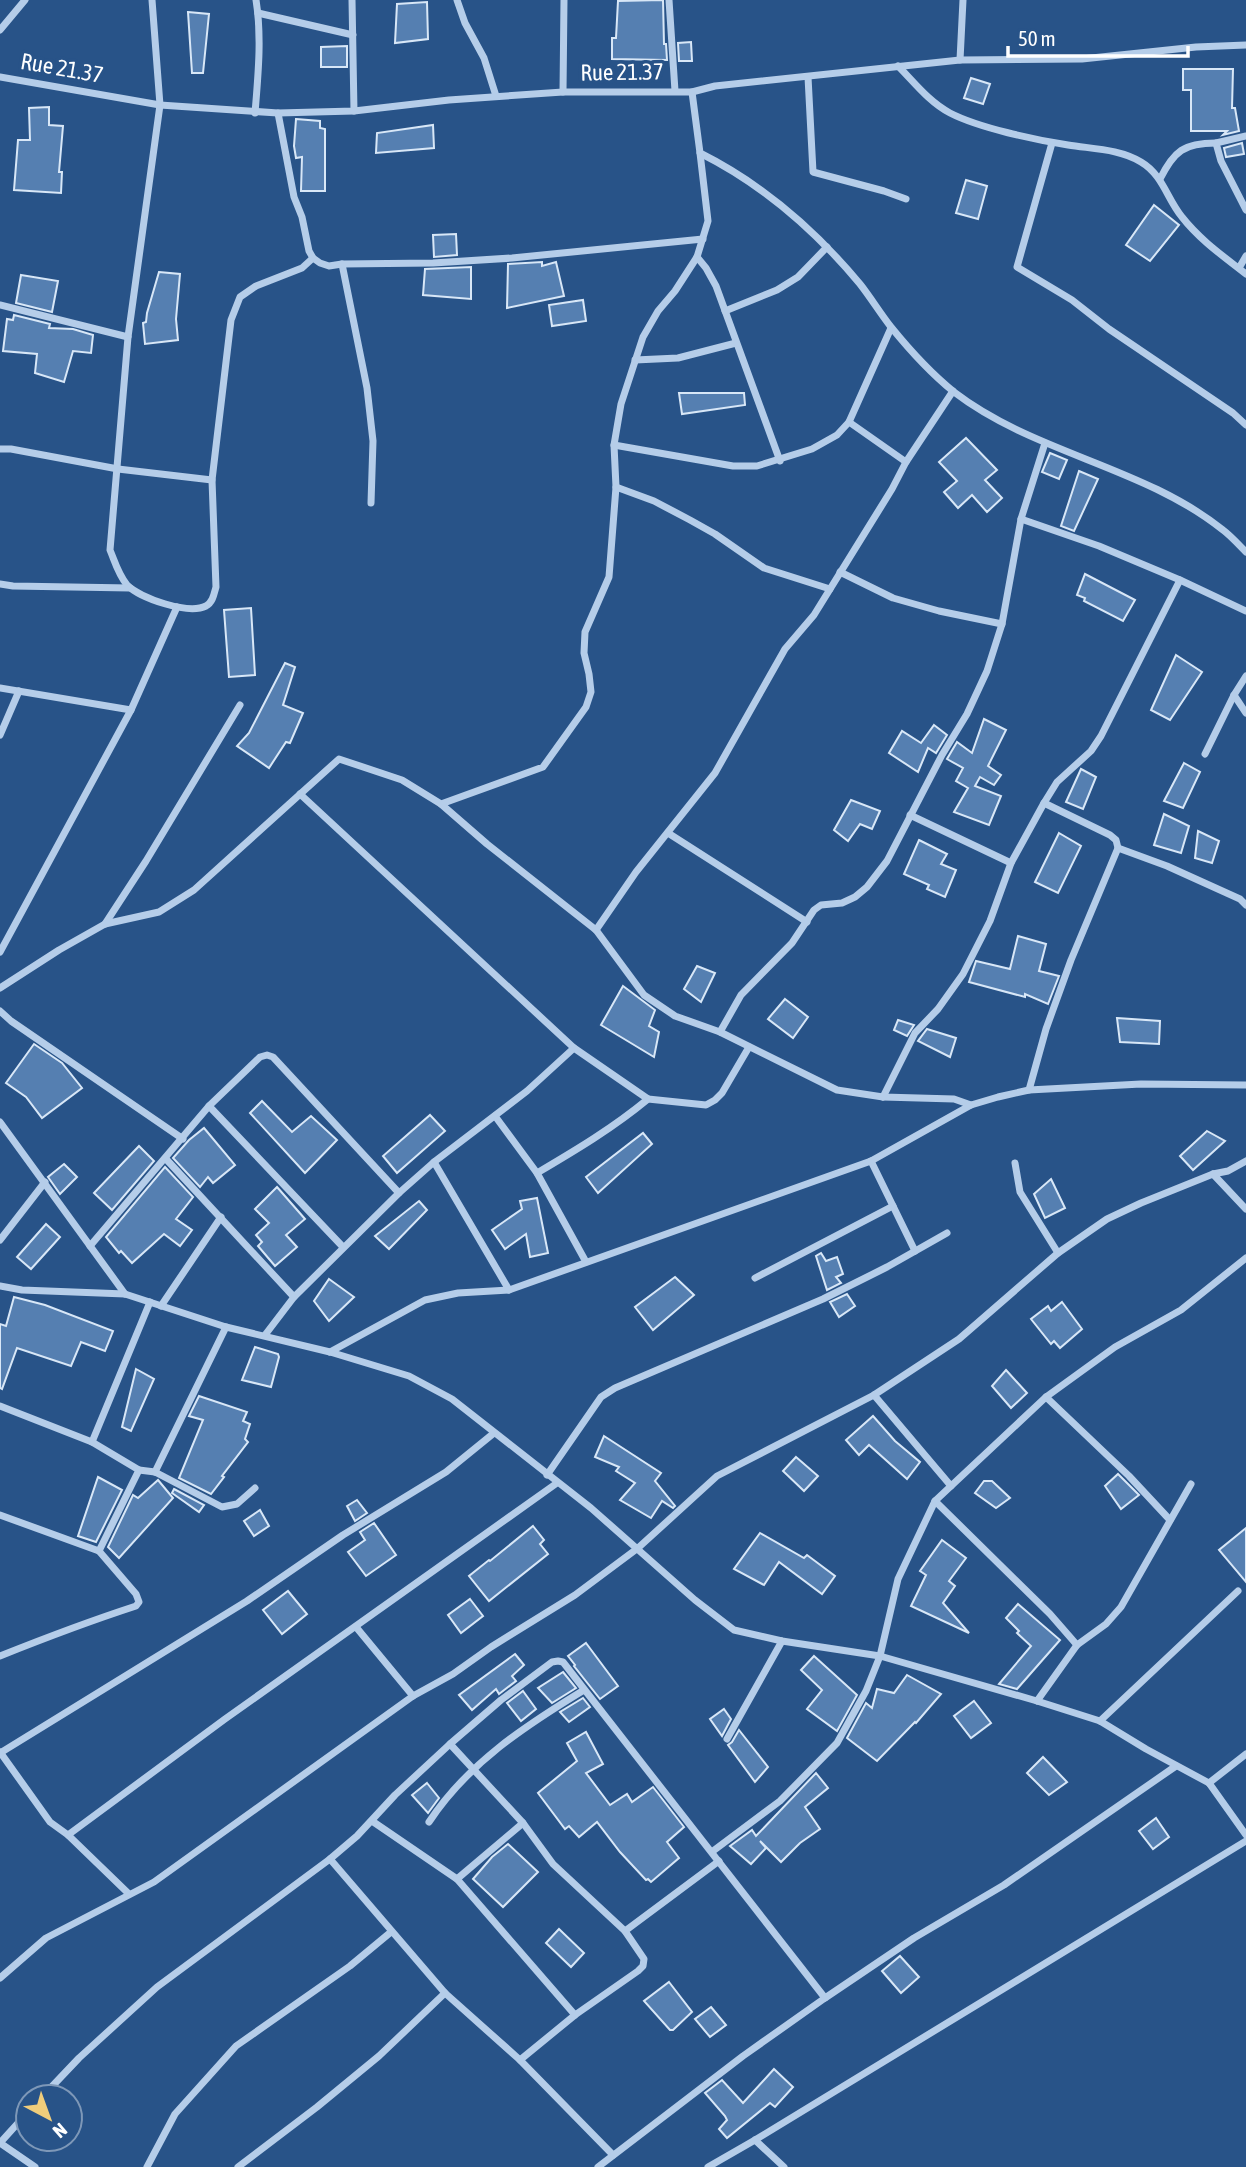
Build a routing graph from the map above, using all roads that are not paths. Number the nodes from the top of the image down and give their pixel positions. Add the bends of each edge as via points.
1 (25, 0) edge
2 (152, 0) edge
3 (256, 0) edge
4 (352, 0) edge
5 (457, 0) edge
6 (564, 0) edge
7 (669, 0) edge
8 (962, 0) edge
9 (258, 13) junction
10 (0, 30) edge
11 (353, 35) junction
12 (1246, 45) edge
13 (960, 60) junction
14 (898, 66) junction
15 (0, 77) edge
16 (808, 77) junction
17 (675, 91) junction
18 (563, 92) junction
19 (692, 92) junction
20 (496, 96) junction
21 (160, 105) junction
22 (354, 111) junction
23 (255, 113) junction
24 (278, 113) junction
25 (1246, 136) edge
26 (1216, 142) junction
27 (1052, 143) junction
28 (700, 153) junction
29 (1160, 179) junction
30 (906, 199) dead end
31 (1246, 210) edge
32 (703, 239) junction
33 (827, 247) junction
34 (1246, 256) edge
35 (697, 257) junction
36 (313, 258) junction
37 (342, 264) junction
38 (1239, 268) junction
39 (1246, 274) edge
40 (0, 304) edge
41 (725, 311) junction
42 (891, 328) junction
43 (128, 337) junction
44 (736, 343) junction
45 (635, 360) junction
46 (953, 391) junction
47 (849, 422) junction
48 (1246, 425) edge
49 (1045, 443) junction
50 (614, 445) junction
51 (0, 449) edge
52 (779, 461) junction
53 (905, 462) junction
54 (118, 469) junction
55 (212, 480) junction
56 (616, 487) junction
57 (371, 503) dead end
58 (1021, 519) junction
59 (1246, 552) edge
60 (840, 572) junction
61 (1180, 580) junction
62 (0, 584) edge
63 (130, 587) junction
64 (830, 589) junction
65 (177, 607) junction
66 (1246, 611) edge
67 (1002, 624) junction
68 (1246, 676) edge
69 (0, 688) edge
70 (19, 691) junction
71 (1234, 695) junction
72 (240, 705) dead end
73 (131, 710) junction
74 (1246, 713) edge
75 (0, 735) edge
76 (1205, 754) dead end
77 (300, 794) junction
78 (1044, 803) junction
79 (441, 804) junction
80 (910, 815) junction
81 (668, 833) junction
82 (1118, 848) junction
83 (1011, 863) junction
84 (1246, 905) edge
85 (807, 922) junction
86 (106, 924) junction
87 (596, 930) junction
88 (0, 952) edge
89 (0, 988) edge
90 (0, 1011) edge
91 (720, 1032) junction
92 (749, 1047) junction
93 (574, 1048) junction
94 (1246, 1085) edge
95 (1029, 1090) junction
96 (883, 1097) junction
97 (648, 1099) junction
98 (971, 1105) junction
99 (209, 1107) junction
100 (495, 1116) junction
101 (0, 1122) edge
102 (183, 1139) junction
103 (166, 1160) junction
104 (870, 1161) junction
105 (1246, 1161) edge
106 (434, 1162) junction
107 (1015, 1163) dead end
108 (537, 1173) junction
109 (1213, 1174) junction
110 (45, 1182) junction
111 (399, 1193) junction
112 (893, 1206) junction
113 (1246, 1209) edge
114 (220, 1217) junction
115 (947, 1233) dead end
116 (0, 1240) edge
117 (90, 1246) junction
118 (343, 1247) junction
119 (915, 1251) junction
120 (1058, 1253) junction
121 (1246, 1258) edge
122 (586, 1262) junction
123 (755, 1278) dead end
124 (0, 1286) edge
125 (509, 1290) junction
126 (125, 1294) junction
127 (294, 1297) junction
128 (150, 1302) junction
129 (161, 1306) junction
130 (226, 1326) junction
131 (265, 1335) junction
132 (330, 1352) junction
133 (874, 1395) junction
134 (1046, 1397) junction
135 (0, 1406) edge
136 (494, 1433) junction
137 (92, 1442) junction
138 (139, 1470) junction
139 (155, 1472) junction
140 (547, 1475) junction
141 (557, 1483) junction
142 (1191, 1484) dead end
143 (951, 1486) junction
144 (256, 1488) dead end
145 (935, 1501) junction
146 (0, 1516) edge
147 (1170, 1520) junction
148 (638, 1548) junction
149 (99, 1551) junction
150 (1238, 1591) dead end
151 (356, 1627) junction
152 (782, 1641) junction
153 (1077, 1645) junction
154 (0, 1656) edge
155 (880, 1656) junction
156 (584, 1690) junction
157 (413, 1696) junction
158 (1037, 1700) junction
159 (1100, 1721) junction
160 (727, 1739) dead end
161 (450, 1744) junction
162 (0, 1753) edge
163 (1246, 1754) edge
164 (1175, 1766) junction
165 (474, 1768) junction
166 (1209, 1783) junction
167 (372, 1821) junction
168 (429, 1822) dead end
169 (523, 1823) junction
170 (68, 1835) junction
171 (1246, 1835) edge
172 (1246, 1842) edge
173 (713, 1852) junction
174 (330, 1859) junction
175 (719, 1861) junction
176 (457, 1879) junction
177 (129, 1895) junction
178 (625, 1931) junction
179 (391, 1932) junction
180 (0, 1978) edge
181 (445, 1993) junction
182 (825, 1998) junction
183 (575, 2015) junction
184 (520, 2060) junction
185 (55, 2083) edge
186 (14, 2128) edge
187 (755, 2140) junction
188 (0, 2143) edge
189 (613, 2155) junction
190 (35, 2167) edge
191 (147, 2167) edge
192 (238, 2167) edge
193 (598, 2167) edge
194 (708, 2167) edge
195 (784, 2167) edge

1 - 10 street
2 - 21 street
3 - 9 street
4 - 11 street
5 - 20 street
6 - 18 street
7 - 17 street
8 - 13 street
9 - 11 street
9 - 23 street
11 - 22 street
12 - 13 street, Rue 21.37 via 1082,59
13 - 14 street, Rue 21.37
14 - 16 street, Rue 21.37
14 - 27 street via 948,112
15 - 21 street, Rue 21.37
16 - 19 street, Rue 21.37
16 - 30 street via 813,172
17 - 18 street, Rue 21.37
17 - 19 street, Rue 21.37
18 - 20 street, Rue 21.37
19 - 28 street
20 - 22 street, Rue 21.37
21 - 23 street, Rue 21.37
21 - 43 street
22 - 24 street, Rue 21.37
23 - 24 street, Rue 21.37
24 - 36 street via 294,197
25 - 26 street
26 - 29 street via 1184,148 1170,159
26 - 31 street
27 - 29 street via 1121,152
27 - 48 street via 1017,267 1072,300
28 - 32 street via 708,222
28 - 33 street via 740,175
29 - 38 street via 1180,215 1202,240
32 - 35 street
32 - 37 street via 512,258
33 - 41 street via 777,290
33 - 42 street
34 - 38 street
35 - 41 street via 716,286
35 - 45 street via 658,311
36 - 37 street via 329,266
36 - 55 street via 302,268 240,297 231,320
37 - 57 street via 367,388 373,441
38 - 39 street
40 - 43 street
41 - 44 street
42 - 46 street
42 - 47 street
43 - 54 street
44 - 45 street via 678,358
44 - 52 street
45 - 50 street
46 - 49 street via 990,416
46 - 53 street
47 - 52 street via 813,449
47 - 53 street
49 - 58 street
49 - 59 street via 1159,490 1224,530
50 - 52 street via 733,466
50 - 56 street
51 - 54 street
53 - 60 street
54 - 55 street
54 - 63 street via 110,550 119,575
55 - 65 street via 213,598 199,608
56 - 64 street via 691,520 764,568
56 - 79 street via 609,577 585,632 591,692 586,707 542,767
58 - 61 street
58 - 67 street
60 - 64 street
60 - 67 street via 909,603
61 - 66 street
61 - 78 street via 1096,743 1057,782
62 - 63 street
63 - 65 street
64 - 81 street via 785,649 715,774
65 - 73 street
67 - 80 street via 967,714
68 - 71 street
69 - 70 street
70 - 73 street
70 - 75 street
71 - 74 street
71 - 76 street
72 - 86 street
73 - 88 street
77 - 79 street via 339,758 402,780
77 - 86 street via 194,890 159,912
77 - 93 street
78 - 82 street via 1110,835
78 - 83 street
79 - 87 street
80 - 83 street
80 - 85 street via 887,861 867,887 842,903 821,905
81 - 85 street
81 - 87 street
82 - 84 street
82 - 95 street via 1071,960
83 - 96 street via 990,921 963,974 915,1033
85 - 91 street via 741,995
86 - 89 street
87 - 91 street via 644,995 675,1016
90 - 102 street
91 - 92 street
92 - 96 street via 837,1090
92 - 97 street via 722,1093 706,1105
93 - 97 street
93 - 100 street
94 - 95 street
95 - 98 street
96 - 98 street via 954,1099
97 - 108 street via 589,1143
98 - 104 street
99 - 102 street
99 - 111 street via 260,1057 274,1057
99 - 118 street
100 - 106 street
100 - 108 street
101 - 110 street
102 - 103 street
103 - 114 street
103 - 117 street
104 - 112 street
104 - 122 street
105 - 109 street
106 - 111 street
106 - 125 street
107 - 120 street via 1020,1192
108 - 122 street
109 - 113 street
109 - 120 street via 1107,1219
110 - 116 street
110 - 117 street
111 - 118 street
112 - 119 street
112 - 123 street
114 - 127 street
114 - 129 street
115 - 119 street
117 - 126 street
118 - 127 street
119 - 140 street via 823,1299 615,1388 601,1397
120 - 133 street via 959,1339
121 - 134 street via 1181,1310 1115,1347
122 - 125 street
124 - 126 street
125 - 132 street via 425,1300
126 - 128 street
127 - 131 street
128 - 129 street
128 - 137 street
129 - 130 street
130 - 131 street
130 - 139 street
131 - 132 street
132 - 136 street via 409,1376 452,1399
133 - 143 street
133 - 148 street via 717,1476
134 - 143 street
134 - 147 street
135 - 137 street
136 - 140 street
136 - 162 street via 446,1472 342,1535 247,1601
137 - 138 street
138 - 139 street
138 - 149 street
139 - 144 street via 222,1507 237,1504
140 - 141 street
141 - 148 street
141 - 151 street
142 - 147 street
143 - 145 street
145 - 153 street
145 - 155 street via 898,1579
146 - 149 street
147 - 153 street via 1121,1607
148 - 152 street via 734,1630
148 - 157 street via 575,1595
149 - 154 street via 136,1594 138,1604
150 - 159 street
151 - 157 street
151 - 170 street
152 - 155 street
152 - 160 street
153 - 158 street
155 - 158 street
155 - 173 street via 866,1691 827,1755 780,1801
156 - 161 street via 563,1662 552,1662
156 - 165 street via 534,1720
156 - 173 street
157 - 177 street via 154,1882
158 - 159 street
159 - 164 street
161 - 165 street
161 - 167 street
162 - 170 street via 50,1822
163 - 166 street
164 - 166 street
164 - 182 street via 982,1900 914,1938
165 - 168 street via 446,1796
165 - 169 street
166 - 171 street
167 - 174 street
167 - 176 street
169 - 176 street
169 - 178 street via 553,1864
170 - 177 street
172 - 187 street
173 - 175 street
174 - 179 street
174 - 185 street via 158,1987
175 - 178 street
175 - 182 street
176 - 183 street
177 - 180 street via 46,1938
178 - 183 street via 644,1959 643,1966
179 - 181 street
179 - 191 street via 236,2046 174,2114
181 - 184 street
181 - 192 street via 379,2056
182 - 189 street
183 - 184 street
184 - 189 street
186 - 188 street
187 - 194 street
187 - 195 street
188 - 190 street
189 - 193 street

